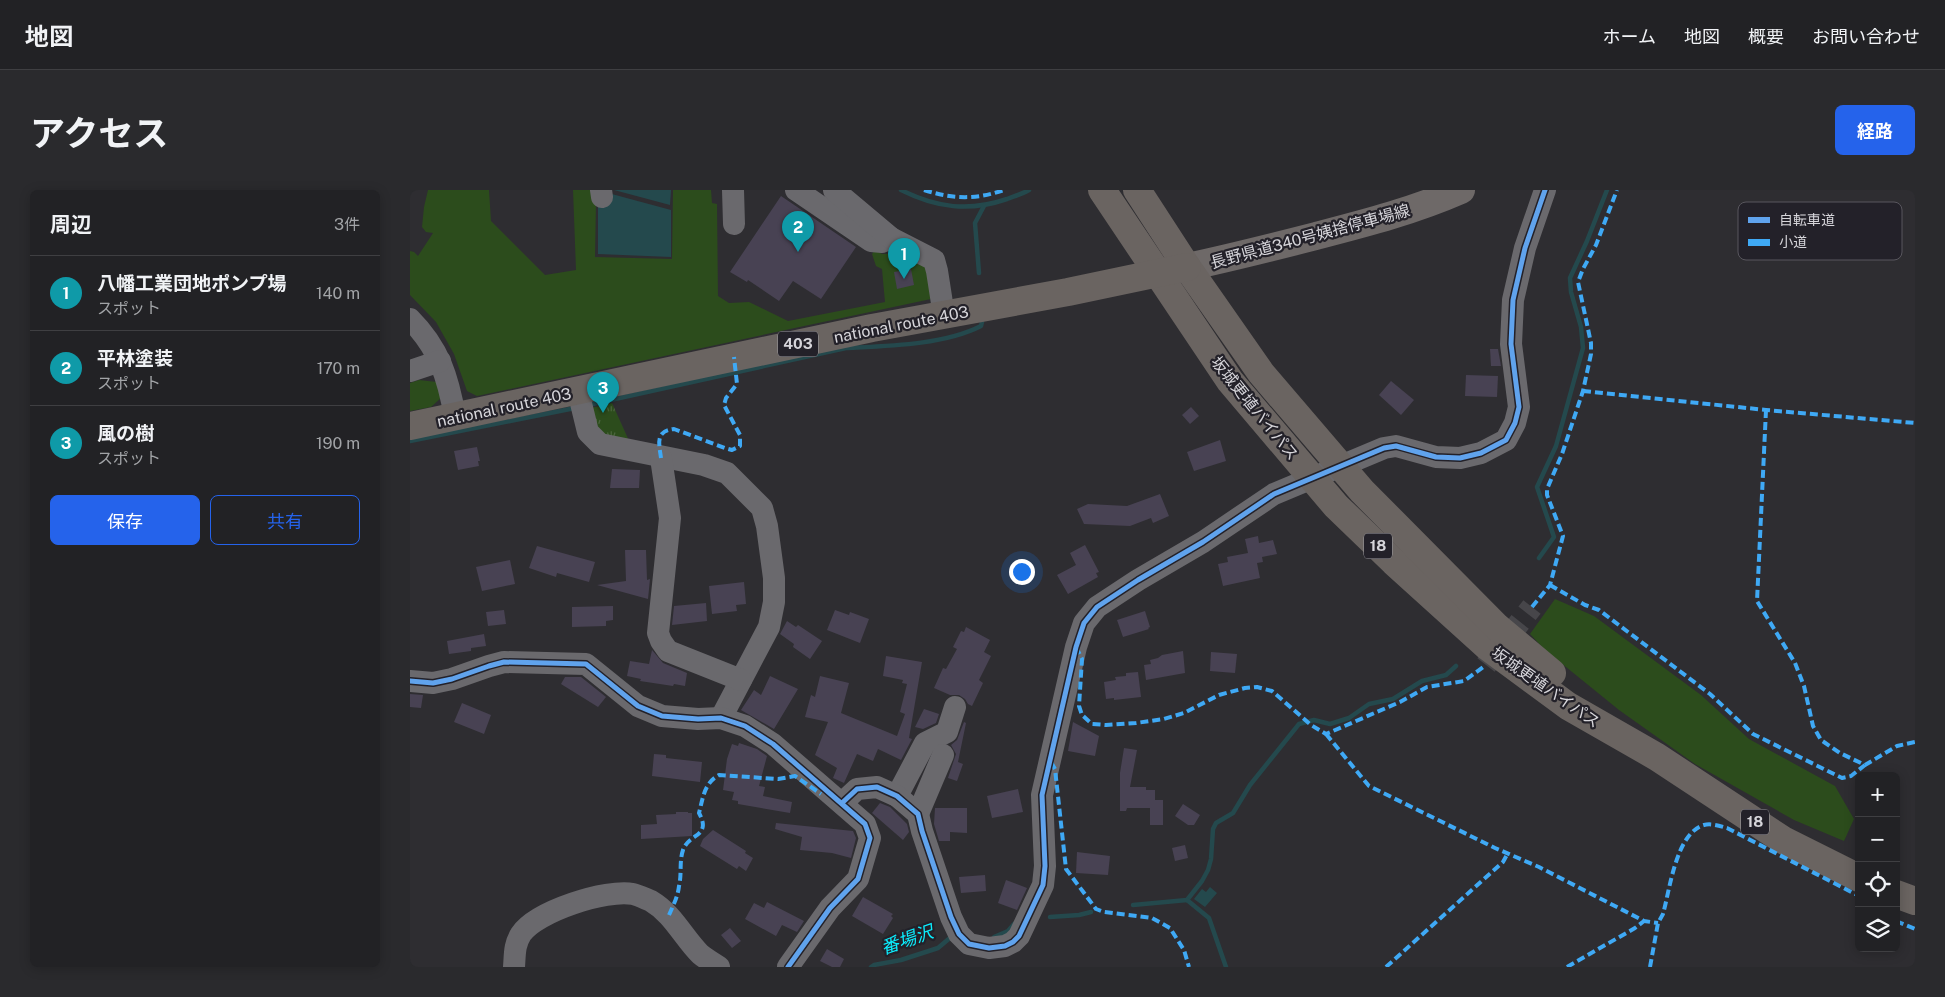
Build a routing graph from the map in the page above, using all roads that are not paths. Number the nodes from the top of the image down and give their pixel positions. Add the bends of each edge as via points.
1 (733, 190) edge
2 (796, 190) edge
3 (834, 190) edge
4 (1137, 190) edge
5 (1460, 190) edge
6 (1545, 190) edge
7 (1104, 194) edge
8 (734, 224) dead end
9 (891, 238) junction
10 (1186, 267) junction
11 (1156, 274) junction
12 (944, 316) junction
13 (410, 319) edge
14 (440, 361) junction
15 (410, 372) edge
16 (581, 401) junction
17 (455, 417) junction
18 (410, 426) edge
19 (661, 458) junction
20 (741, 680) junction
21 (410, 681) edge
22 (955, 707) dead end
23 (721, 718) junction
24 (943, 755) dead end
25 (1656, 758) junction
26 (896, 796) junction
27 (842, 803) junction
28 (918, 814) junction
29 (1855, 876) edge
30 (1900, 896) edge
31 (1915, 902) edge
32 (514, 967) edge
33 (719, 967) edge
34 (788, 967) edge

1 - 8 street
2 - 9 street via 871,240 882,242
3 - 9 street
4 - 10 highway, 坂城更埴バイパス / 18
5 - 10 main road, 長野県道340号姨捨停車場線 via 1425,206 1381,220
6 - 28 street via 1525,248 1513,300 1511,344 1518,407 1515,424 1506,440 1481,453 1460,458 1436,457 1396,446 1384,448 1274,494 1096,607 1084,623 1042,795 1043,885 1019,936 1013,942 989,948 969,944 959,934
7 - 11 highway, 坂城更埴バイパス / 18
9 - 12 street via 934,260
10 - 11 highway, national route 403 / 403
10 - 25 highway, 坂城更埴バイパス / 18 via 1261,373 1362,491 1497,628
11 - 12 highway, national route 403 / 403
11 - 25 highway, 坂城更埴バイパス / 18 via 1230,381 1343,512 1488,647 1568,706
12 - 16 highway, national route 403 / 403 via 872,328
13 - 14 street via 425,333
14 - 15 street
14 - 17 street
16 - 17 highway, national route 403 / 403
16 - 19 street via 588,432 600,444
17 - 18 highway, national route 403 / 403
19 - 20 street via 670,518 658,633 661,642 668,651
19 - 20 street via 704,465 727,473 762,508 774,578 774,602 768,627
20 - 23 street
21 - 23 street via 433,683 504,662 586,664 638,706 662,716
22 - 26 street via 947,732 925,743
23 - 27 street via 745,726 773,744
24 - 28 street
25 - 29 highway, 坂城更埴バイパス / 18 via 1783,840
26 - 27 street via 877,787 857,789
26 - 28 street
27 - 34 street via 865,824 870,838 858,879 830,908
30 - 31 highway
32 - 33 street via 515,945 530,926 547,915 612,894 634,894 651,902 670,916 700,954

